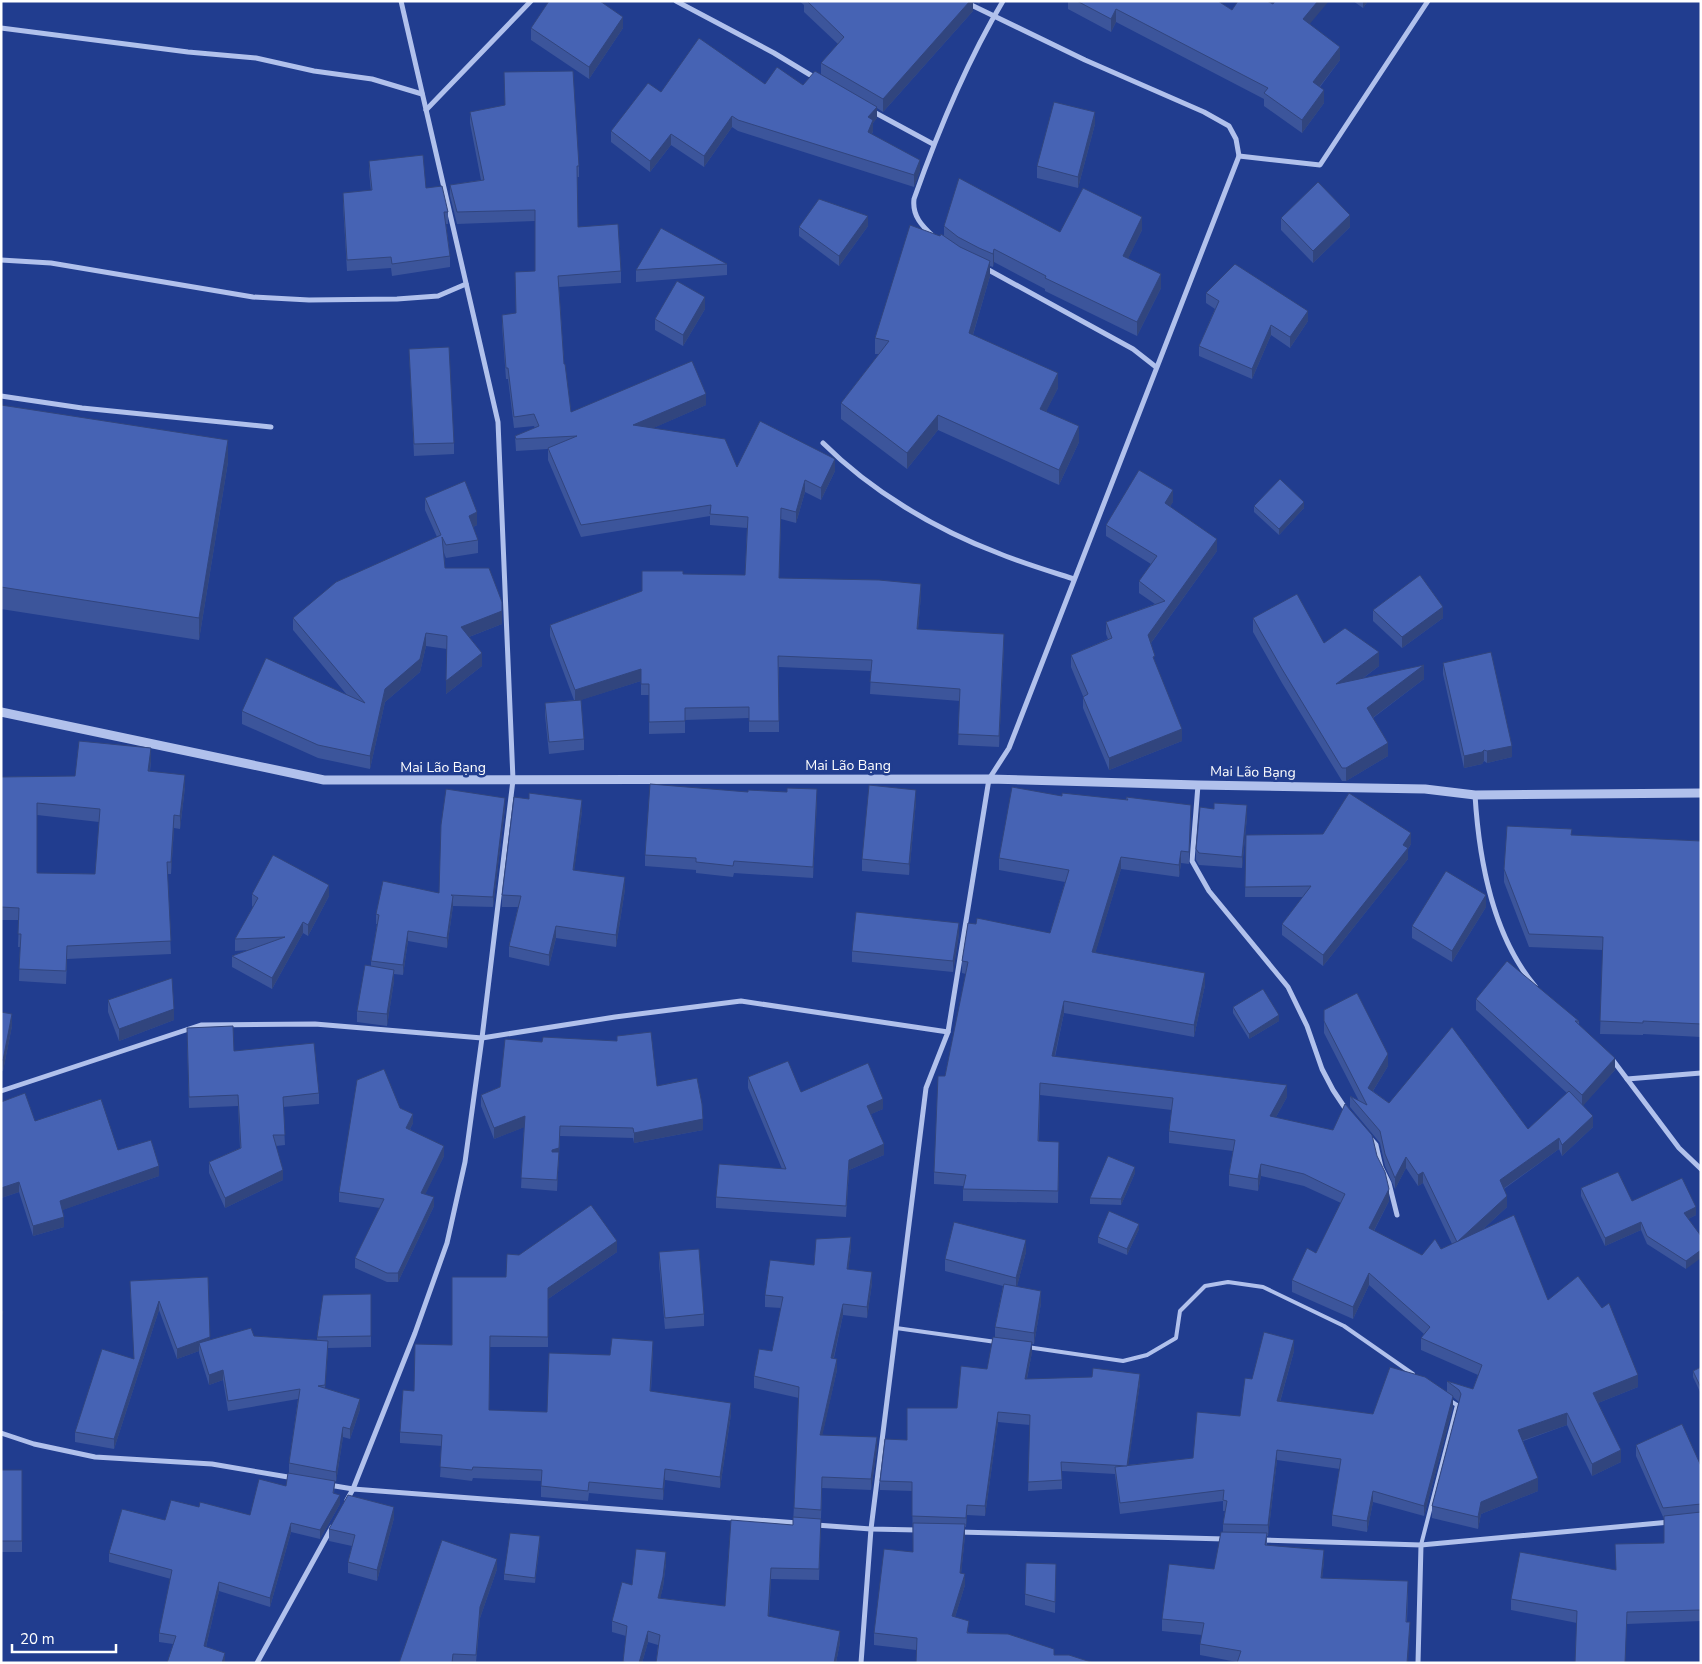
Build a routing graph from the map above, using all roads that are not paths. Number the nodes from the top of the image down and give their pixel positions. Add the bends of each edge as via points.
1 (401, 1) edge
2 (531, 1) edge
3 (676, 1) edge
4 (963, 1) edge
5 (1003, 1) edge
6 (1428, 1) edge
7 (994, 17) junction
8 (1, 28) edge
9 (824, 82) edge
10 (422, 94) junction
11 (865, 107) edge
12 (426, 110) junction
13 (933, 144) junction
14 (1239, 156) junction
15 (938, 240) edge
16 (1, 260) edge
17 (983, 267) edge
18 (466, 284) junction
19 (1156, 367) junction
20 (1, 396) edge
21 (271, 427) dead end
22 (823, 443) dead end
23 (1074, 579) junction
24 (1, 712) edge
25 (989, 778) junction
26 (513, 780) junction
27 (1198, 785) junction
28 (1701, 793) edge
29 (1475, 795) junction
30 (1538, 990) edge
31 (948, 1032) junction
32 (482, 1038) junction
33 (1609, 1055) edge
34 (1701, 1072) edge
35 (1627, 1079) junction
36 (1, 1091) edge
37 (1353, 1118) edge
38 (1364, 1132) edge
39 (1701, 1169) edge
40 (1397, 1214) dead end
41 (896, 1328) junction
42 (1005, 1344) edge
43 (1024, 1347) edge
44 (1417, 1377) edge
45 (1441, 1394) edge
46 (1, 1433) edge
47 (299, 1479) edge
48 (326, 1484) edge
49 (353, 1489) junction
50 (343, 1506) edge
51 (1672, 1522) edge
52 (334, 1524) edge
53 (801, 1524) edge
54 (811, 1524) edge
55 (870, 1529) junction
56 (920, 1530) edge
57 (949, 1531) edge
58 (1234, 1539) edge
59 (1254, 1540) edge
60 (1421, 1545) junction
61 (257, 1663) edge
62 (861, 1663) edge
63 (1418, 1663) edge

1 - 10 street
2 - 12 street
3 - 9 street
4 - 7 street
5 - 7 street
6 - 14 street via 1320,165
7 - 13 street
7 - 14 street via 1229,126 1236,139
8 - 10 street via 256,58 372,79
10 - 12 street
11 - 13 street
12 - 18 street
13 - 15 street via 913,208 918,219
14 - 19 street
16 - 18 street via 52,263 252,297 397,299 438,296
17 - 19 street via 1133,349
18 - 26 street via 498,422
19 - 23 street
20 - 21 street via 82,408
22 - 23 street via 855,472 935,525 998,554
23 - 25 street via 1009,748
24 - 26 street, Mai Lão Bạng via 324,780
25 - 26 street, Mai Lão Bạng
25 - 27 street, Mai Lão Bạng
25 - 31 street
26 - 32 street
27 - 29 street, Mai Lão Bạng via 1425,789
27 - 37 street via 1192,861 1209,891 1288,987 1307,1026 1322,1069
28 - 29 street, Mai Lão Bạng
29 - 30 street via 1480,852 1496,913 1504,936
31 - 32 street via 741,1001
31 - 41 street via 926,1088
32 - 36 street via 315,1024 201,1025
32 - 49 street via 465,1162 448,1243
33 - 35 street
34 - 35 street
35 - 39 street via 1679,1148
38 - 40 street via 1376,1145
41 - 42 lane
41 - 55 street
43 - 44 lane via 1123,1360 1147,1355 1176,1338 1180,1311 1205,1286 1228,1282 1263,1287 1344,1326
45 - 60 lane via 1458,1405
46 - 47 street via 95,1457 212,1464
48 - 49 street
49 - 50 street
49 - 53 street
51 - 60 street
52 - 61 street
54 - 55 street
55 - 56 street
55 - 62 street
57 - 58 street
59 - 60 street
60 - 63 street

